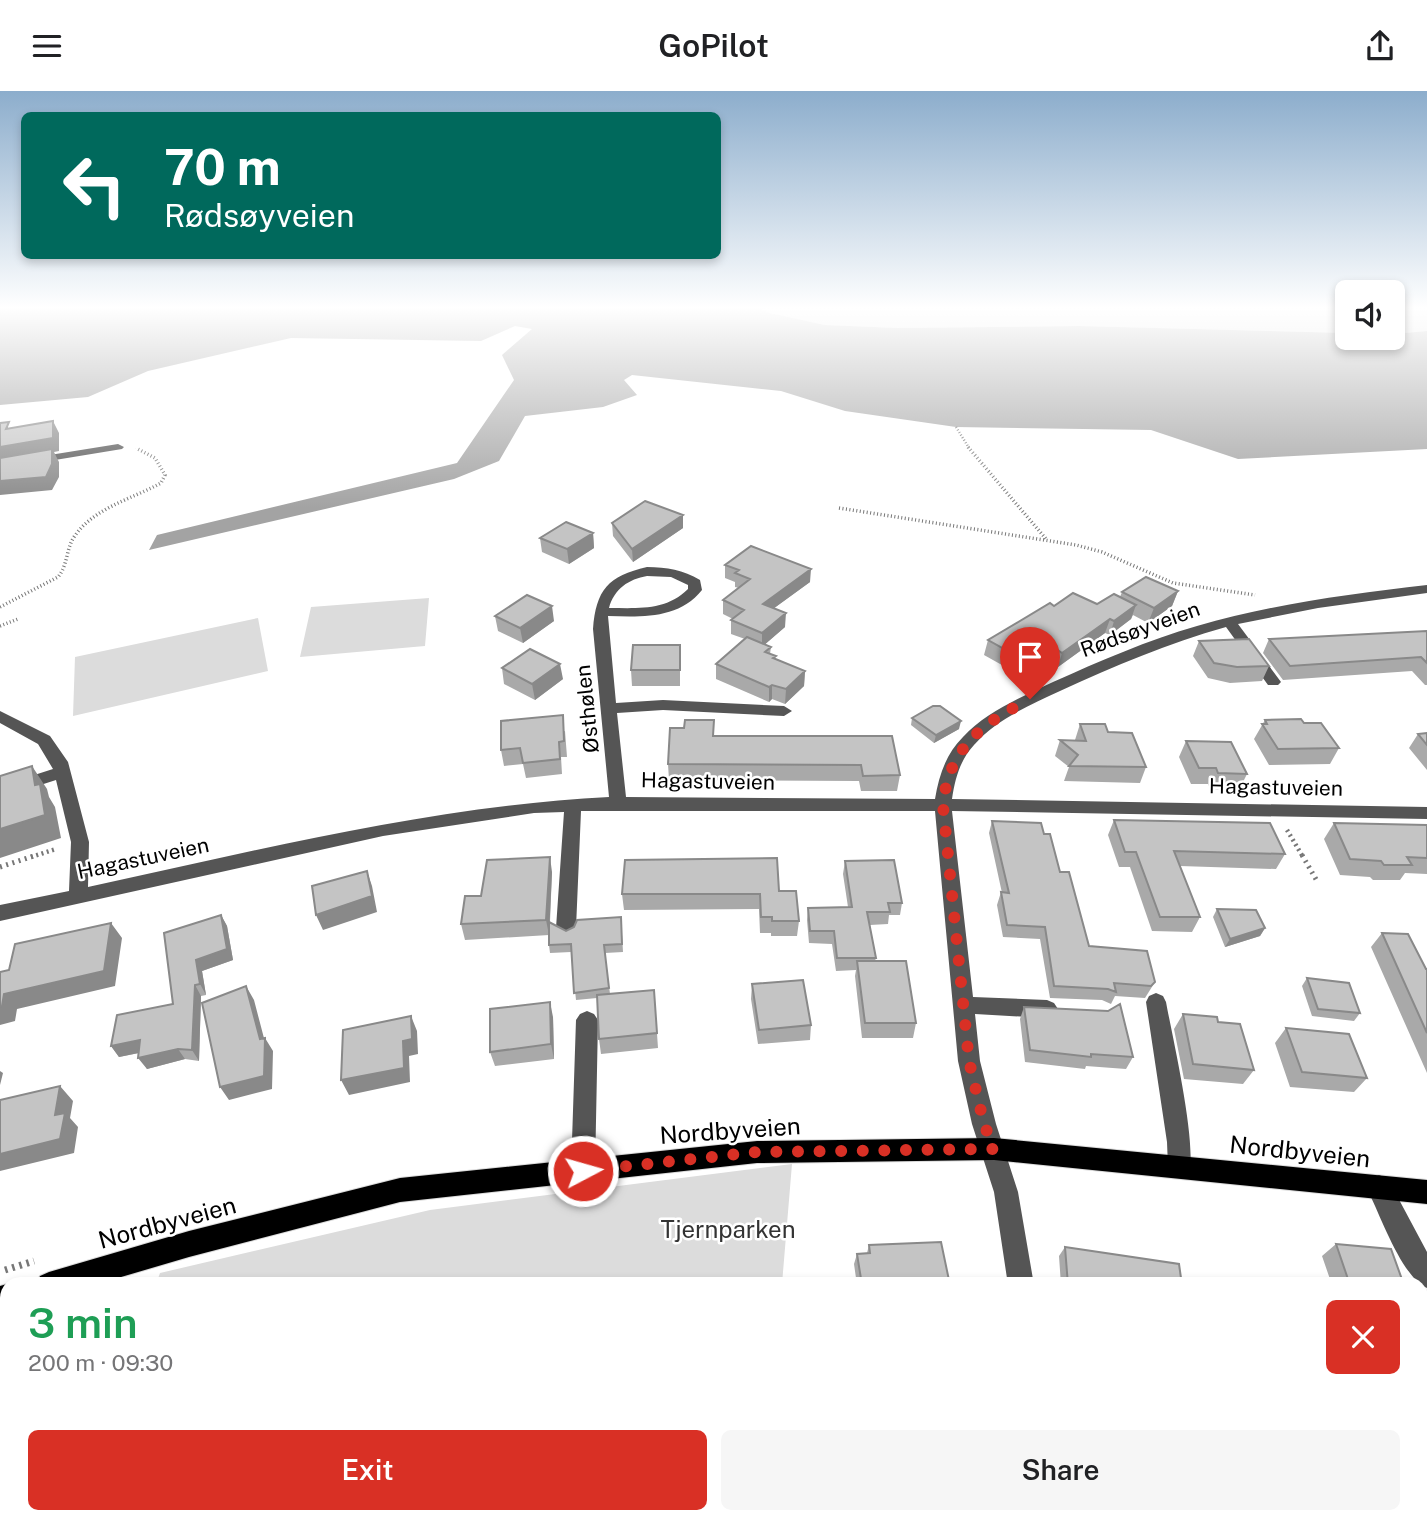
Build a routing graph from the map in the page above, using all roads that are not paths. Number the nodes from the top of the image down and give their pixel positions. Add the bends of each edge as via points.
1 (118, 447) road end
2 (0, 466) edge
3 (1423, 593) edge
4 (602, 612) junction
5 (1230, 622) junction
6 (1273, 681) dead end
7 (609, 709) junction
8 (784, 711) dead end
9 (0, 716) edge
10 (64, 772) junction
11 (0, 792) edge
12 (618, 803) junction
13 (573, 805) junction
14 (943, 806) junction
15 (1427, 813) edge
16 (78, 895) junction
17 (0, 913) edge
18 (566, 928) edge
19 (1156, 1002) dead end
20 (963, 1005) junction
21 (1074, 1011) edge
22 (587, 1020) dead end
23 (994, 1149) junction
24 (1180, 1167) junction
25 (583, 1171) junction
26 (1379, 1187) junction
27 (1427, 1192) edge
28 (1427, 1275) edge
29 (76, 1277) edge
30 (1020, 1277) edge

1 - 2 street
3 - 5 street, Rødsøyveien
4 - 4 street via 613,588 650,571 675,572 695,583 695,590 677,607
4 - 7 street, Østhølen
5 - 6 street
5 - 14 street, Rødsøyveien via 1098,668 1009,711 960,751 945,781
7 - 8 street via 663,705
7 - 12 street, Østhølen
9 - 10 street via 44,740
10 - 11 street
10 - 16 street via 80,842
12 - 13 street, Hagastuveien
12 - 14 street, Hagastuveien
13 - 16 street, Hagastuveien via 508,810 383,830
13 - 18 street
14 - 15 street, Hagastuveien
14 - 20 street, Rødsøyveien
16 - 17 street, Hagastuveien
19 - 24 street
20 - 21 street
20 - 23 street, Rødsøyveien via 969,1061
22 - 25 street
23 - 24 main road, Nordbyveien
23 - 25 main road, Nordbyveien via 757,1152
23 - 30 street, Rødsøyveien
24 - 26 main road, Nordbyveien
25 - 29 main road, Nordbyveien via 400,1190
26 - 27 main road, Nordbyveien
26 - 28 street

